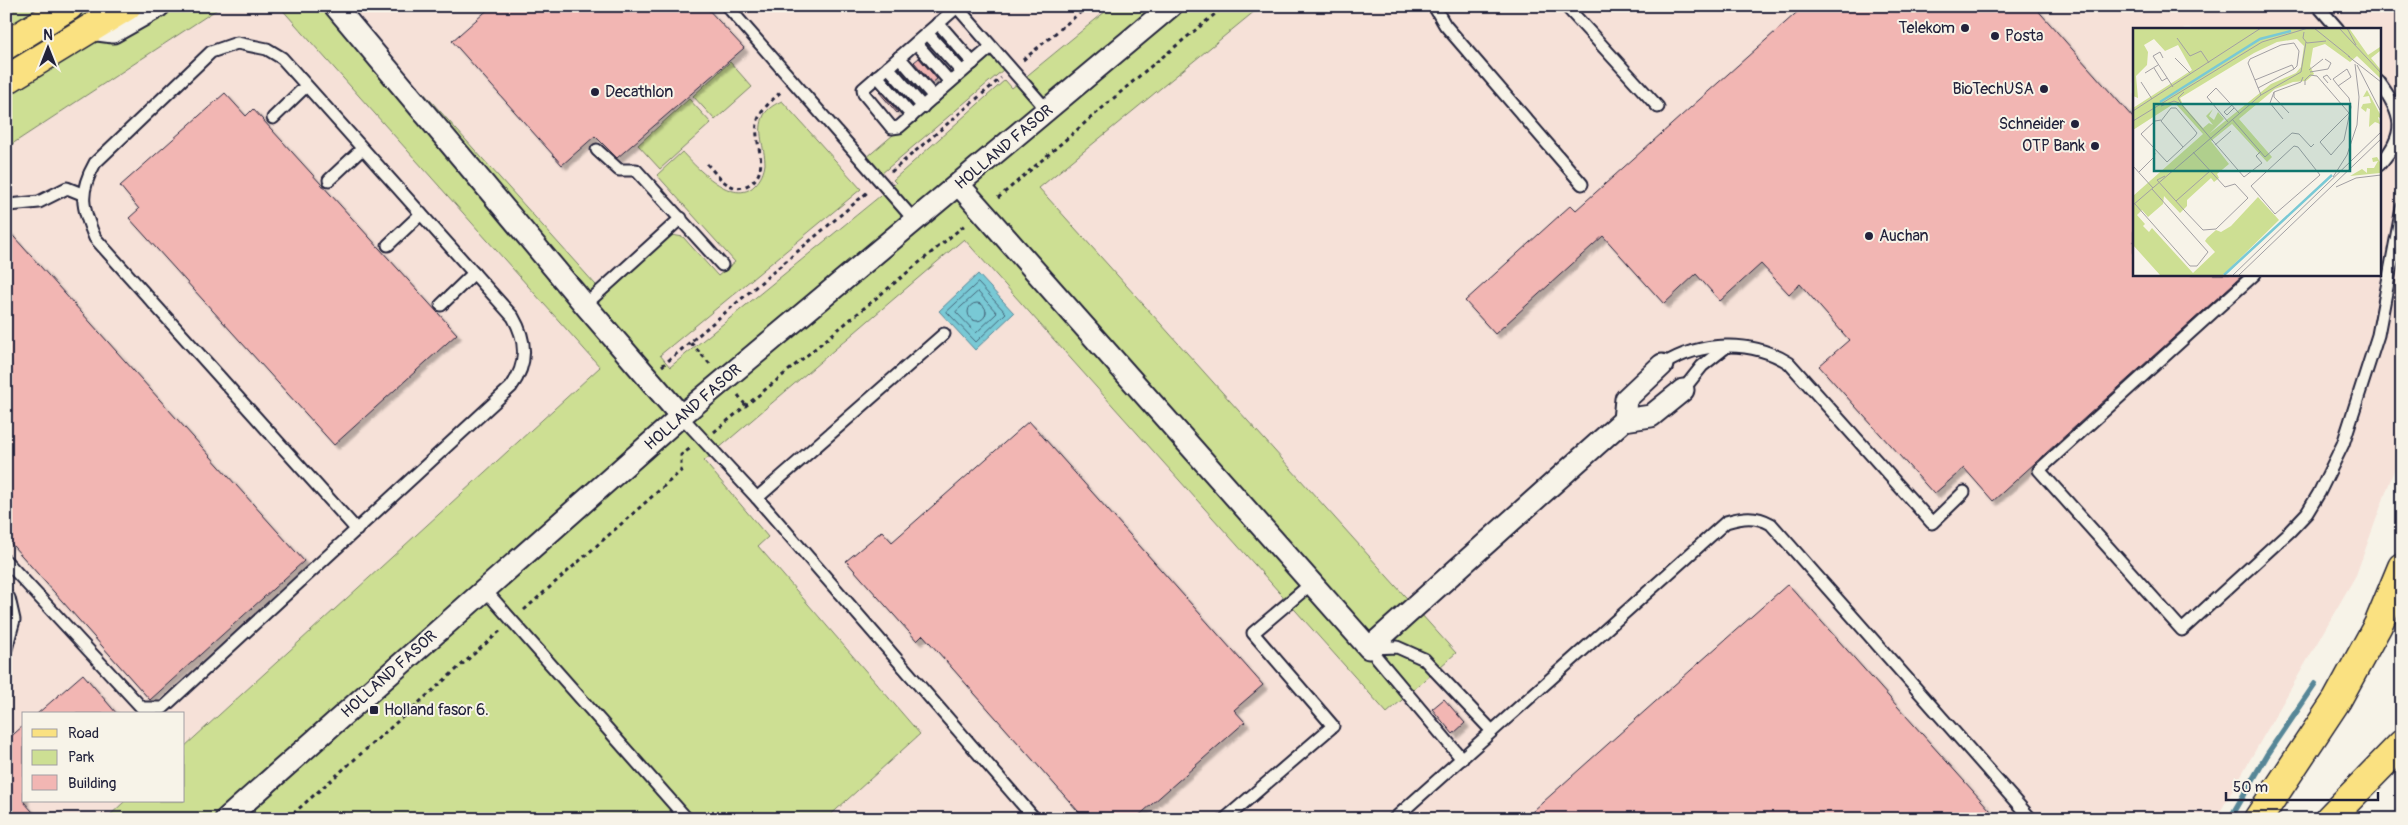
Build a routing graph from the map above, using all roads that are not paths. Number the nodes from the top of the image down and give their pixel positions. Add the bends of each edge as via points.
1 (70, 6) edge
2 (127, 6) edge
3 (159, 6) edge
4 (728, 6) edge
5 (1170, 6) edge
6 (1434, 6) edge
7 (1566, 6) edge
8 (2318, 6) edge
9 (956, 7) edge
10 (335, 9) edge
11 (938, 23) junction
12 (2337, 28) edge
13 (90, 29) junction
14 (927, 33) junction
15 (916, 42) junction
16 (6, 45) edge
17 (991, 47) junction
18 (899, 57) junction
19 (973, 63) junction
20 (888, 67) junction
21 (962, 72) junction
22 (877, 76) junction
23 (6, 80) edge
24 (950, 82) junction
25 (2380, 83) edge
26 (306, 86) junction
27 (934, 97) junction
28 (923, 106) junction
29 (1658, 106) dead end
30 (1048, 110) junction
31 (912, 116) junction
32 (273, 118) dead end
33 (362, 148) junction
34 (597, 150) dead end
35 (2380, 164) edge
36 (329, 180) dead end
37 (1582, 184) dead end
38 (959, 185) junction
39 (82, 194) junction
40 (6, 208) edge
41 (2402, 208) edge
42 (421, 214) junction
43 (681, 218) junction
44 (915, 221) junction
45 (388, 245) dead end
46 (722, 265) dead end
47 (474, 273) junction
48 (2254, 275) edge
49 (441, 305) dead end
50 (585, 305) junction
51 (944, 334) dead end
52 (1727, 346) junction
53 (1662, 365) joint
54 (1683, 390) joint
55 (681, 416) junction
56 (1624, 420) junction
57 (1964, 492) dead end
58 (757, 498) junction
59 (357, 530) junction
60 (6, 560) edge
61 (2402, 567) edge
62 (1312, 583) junction
63 (485, 590) junction
64 (9, 598) dead end
65 (1369, 648) junction
66 (6, 649) edge
67 (1492, 731) junction
68 (2402, 744) edge
69 (1462, 760) junction
70 (226, 819) edge
71 (687, 819) edge
72 (1035, 819) edge
73 (1225, 819) edge
74 (1394, 819) edge
75 (2032, 819) edge
76 (2258, 819) edge
77 (2329, 819) edge

1 - 16 main road
2 - 13 main road
3 - 13 street via 113,32
4 - 44 lane
5 - 30 street, HOLLAND FASOR
6 - 37 lane via 1445,25
7 - 29 lane
8 - 12 lane
9 - 11 lane
9 - 17 lane
10 - 50 street
11 - 14 lane
11 - 19 lane
13 - 23 main road
14 - 15 lane
14 - 21 lane
15 - 18 lane
15 - 24 lane
17 - 19 lane
17 - 30 lane
18 - 20 lane
18 - 27 lane
19 - 21 lane
20 - 22 lane
20 - 28 lane
21 - 24 lane
22 - 31 lane
22 - 31 lane via 862,92 892,128 899,127
24 - 27 lane
25 - 35 lane via 2400,116 2394,151
26 - 32 lane
26 - 33 lane
26 - 39 lane via 282,58 268,49 237,43 211,52 95,163
27 - 28 lane
28 - 31 lane
30 - 38 street, HOLLAND FASOR
33 - 36 lane
33 - 42 lane
34 - 43 lane via 619,170 636,170
38 - 44 street, HOLLAND FASOR
38 - 62 street
39 - 40 lane via 67,188 39,202
39 - 59 lane via 95,238
41 - 48 lane via 2378,335 2343,444 2323,485 2307,513 2290,531 2182,630 2039,470
42 - 45 lane
42 - 47 lane
43 - 46 lane
43 - 50 lane
44 - 55 street, HOLLAND FASOR
47 - 49 lane
47 - 59 lane via 521,330 525,355 518,378
50 - 55 street
51 - 58 lane
52 - 53 lane via 1676,356
52 - 54 lane via 1702,366
52 - 57 lane via 1761,349 1789,363 1932,523
53 - 56 street via 1626,399
54 - 56 street via 1651,416
55 - 58 lane
55 - 63 street, HOLLAND FASOR
56 - 65 street
58 - 72 lane
59 - 60 lane via 163,708 142,708
61 - 76 main road via 2378,625 2337,700
62 - 65 street
62 - 73 lane via 1253,633 1333,726
63 - 70 street, HOLLAND FASOR
63 - 71 lane
64 - 66 lane via 14,620
65 - 67 lane via 1397,647 1424,659
65 - 69 lane
67 - 69 lane
67 - 75 lane via 1726,522 1761,518 1771,524
68 - 77 main road
69 - 74 lane

